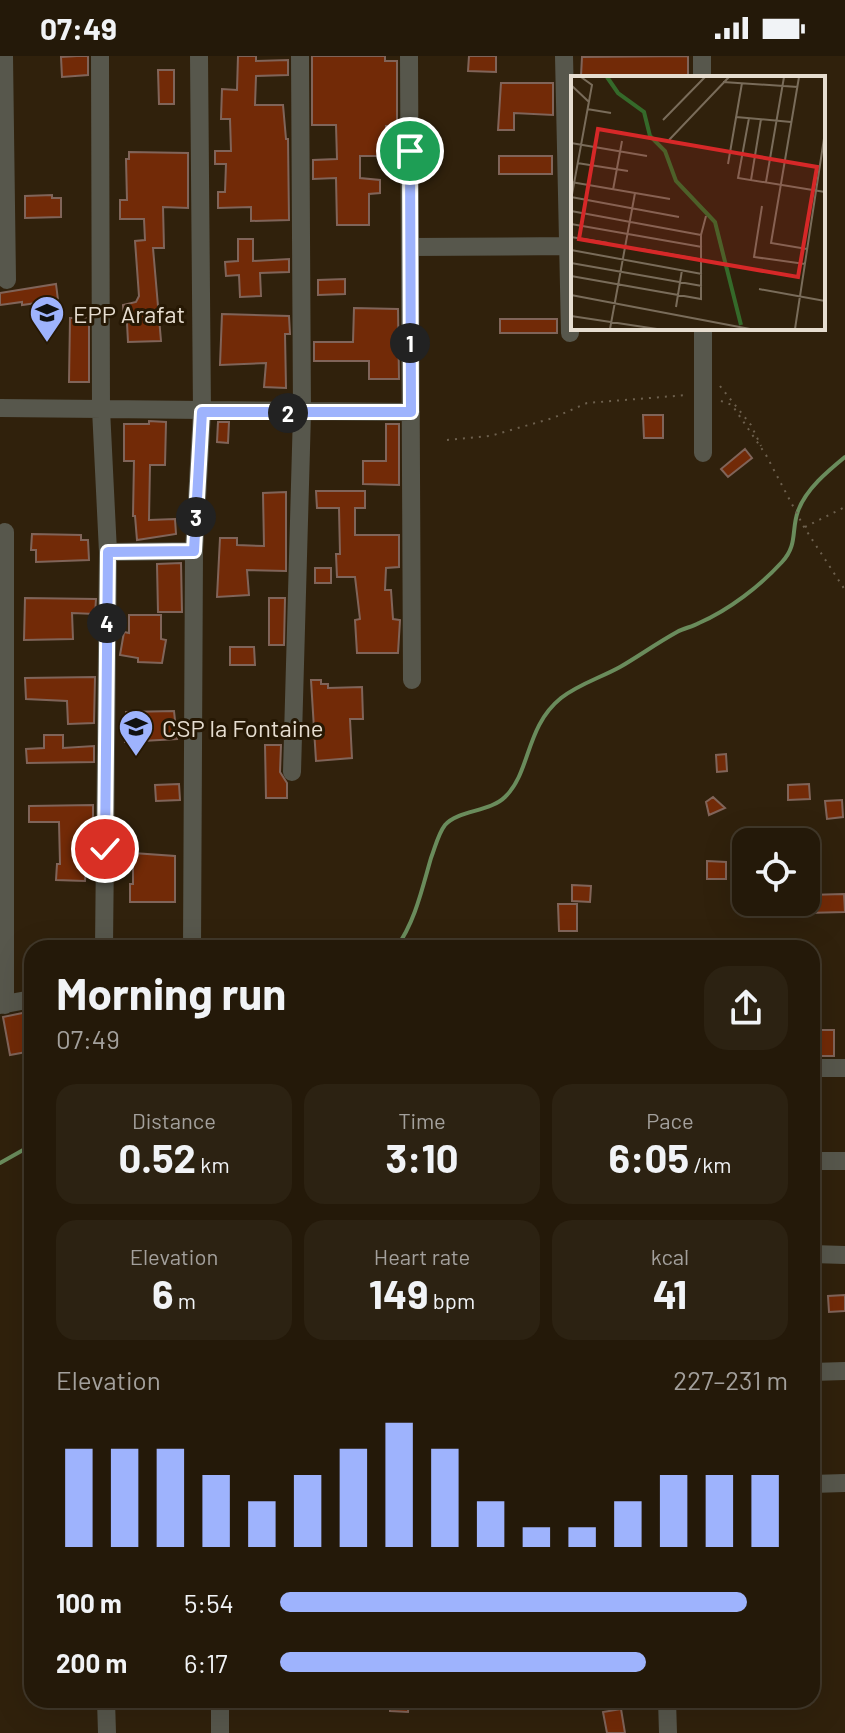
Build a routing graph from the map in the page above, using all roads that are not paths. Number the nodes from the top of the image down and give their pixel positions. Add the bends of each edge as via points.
1 (4, 56) edge
2 (100, 56) edge
3 (199, 56) edge
4 (300, 56) edge
5 (409, 56) edge
6 (564, 56) edge
7 (570, 246) edge
8 (410, 247) junction
9 (7, 280) dead end
10 (703, 330) edge
11 (570, 333) dead end
12 (0, 408) edge
13 (101, 409) junction
14 (202, 412) junction
15 (411, 412) junction
16 (302, 413) junction
17 (703, 453) dead end
18 (5, 532) dead end
19 (194, 551) junction
20 (108, 552) junction
21 (412, 680) dead end
22 (292, 772) dead end
23 (104, 940) edge
24 (192, 940) edge
25 (24, 1001) edge
26 (2, 1005) edge
27 (820, 1068) edge
28 (845, 1068) edge
29 (820, 1161) edge
30 (845, 1161) edge
31 (820, 1254) edge
32 (845, 1255) edge
33 (845, 1371) edge
34 (820, 1372) edge
35 (845, 1483) edge
36 (820, 1484) edge
37 (106, 1708) edge
38 (220, 1708) edge
39 (667, 1708) edge
40 (107, 1733) edge
41 (220, 1733) edge
42 (668, 1733) edge

1 - 9 street
2 - 13 street
3 - 14 street
4 - 16 street
5 - 8 street
6 - 7 street
7 - 8 street
7 - 11 street
8 - 15 street
10 - 17 street
12 - 13 street
13 - 14 street
13 - 20 street
14 - 16 street
14 - 19 street
15 - 16 street
15 - 21 street
16 - 22 street
18 - 26 street
19 - 20 street
19 - 24 street
20 - 23 street
25 - 26 street
27 - 28 street
29 - 30 street
31 - 32 street
33 - 34 street
35 - 36 street
37 - 40 street
38 - 41 street
39 - 42 street

